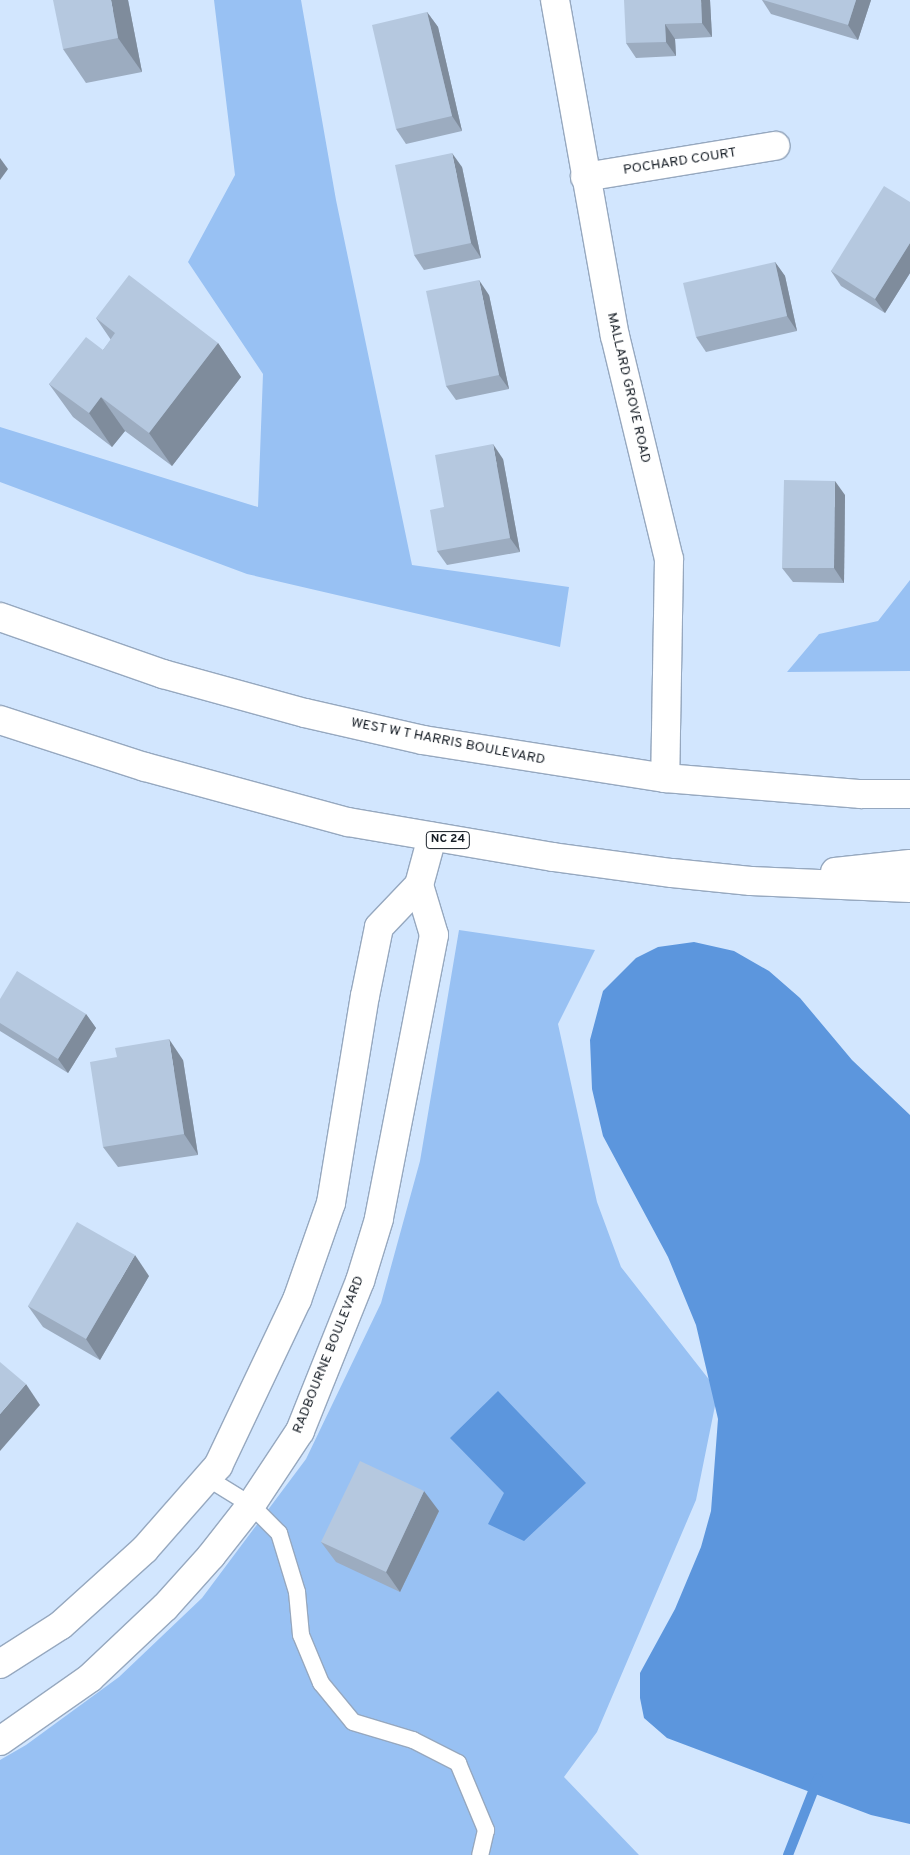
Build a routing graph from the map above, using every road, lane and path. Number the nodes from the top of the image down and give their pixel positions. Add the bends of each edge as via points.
1 (555, 0) edge
2 (775, 146) dead end
3 (585, 177) junction
4 (0, 617) edge
5 (0, 720) edge
6 (665, 778) junction
7 (910, 794) edge
8 (432, 837) junction
9 (910, 864) edge
10 (751, 881) junction
11 (419, 885) junction
12 (910, 888) edge
13 (209, 1479) junction
14 (251, 1505) junction
15 (0, 1664) edge
16 (0, 1741) edge
17 (480, 1855) edge

1 - 3 street, MALLARD GROVE ROAD
2 - 3 street, POCHARD COURT
3 - 6 street, MALLARD GROVE ROAD via 615,336 670,559
4 - 6 street, WEST W T HARRIS BOULEVARD via 163,674 305,713 423,740
5 - 8 street, NC 24 via 145,767 277,804 348,822
6 - 7 street, WEST W T HARRIS BOULEVARD via 861,794
8 - 10 street, NC 24 via 553,858
8 - 11 street
9 - 10 street
10 - 12 street, NC 24
11 - 13 street via 379,927 364,996 331,1203 297,1300
11 - 14 street, RADBOURNE BOULEVARD via 434,935 380,1219 360,1281 300,1431
13 - 14 lane
13 - 15 street via 145,1549 61,1624
14 - 16 street, RADBOURNE BOULEVARD via 178,1592 90,1678
14 - 17 lane via 279,1533 297,1592 301,1634 321,1683 354,1722 412,1740 458,1763 486,1830

